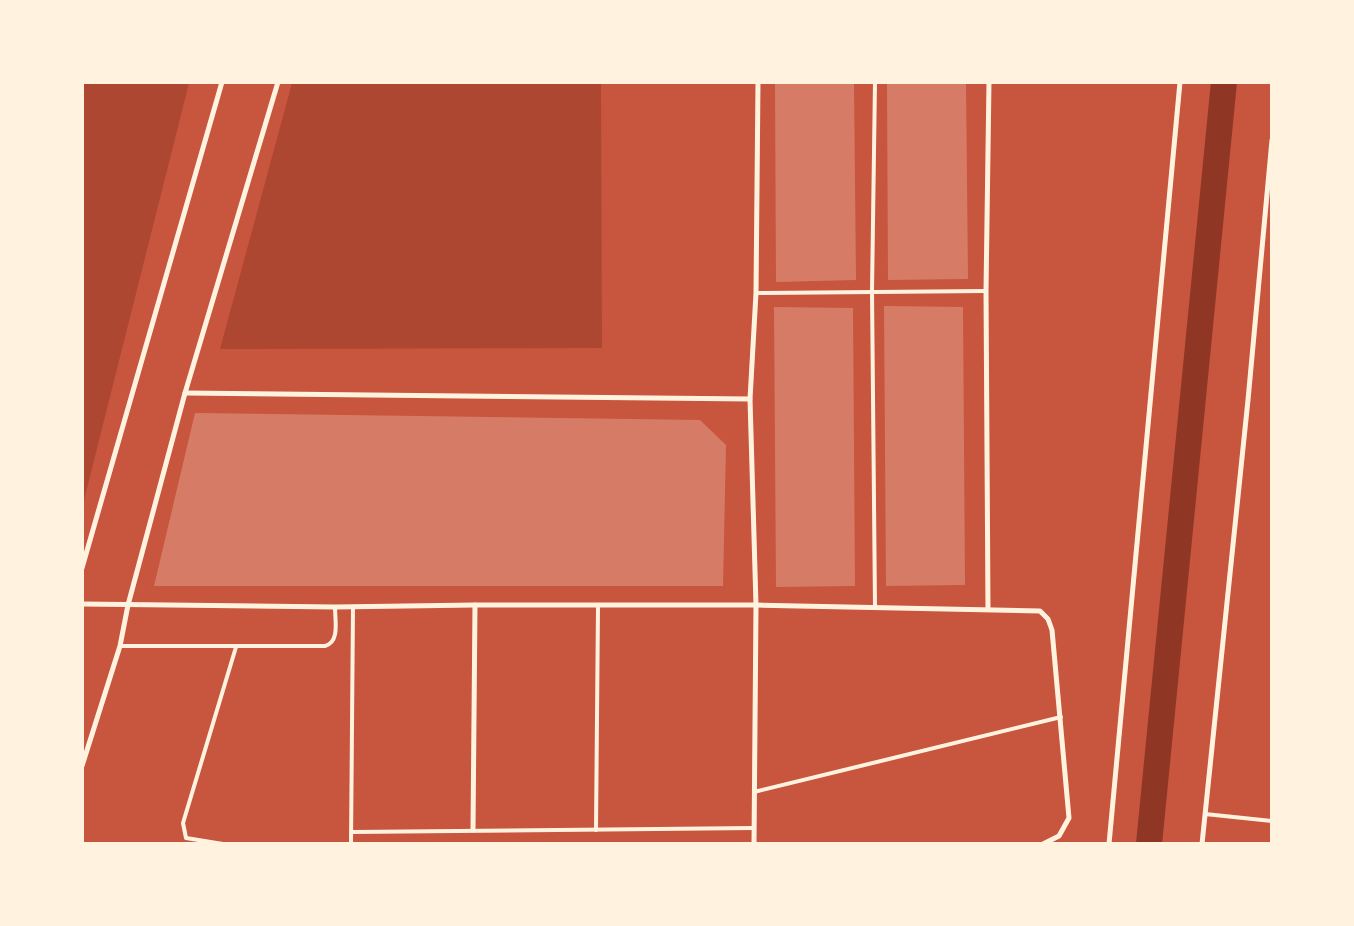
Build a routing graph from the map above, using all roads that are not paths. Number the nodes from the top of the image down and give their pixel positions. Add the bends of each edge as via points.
1 (222, 82) edge
2 (278, 82) edge
3 (758, 82) edge
4 (875, 82) edge
5 (989, 82) edge
6 (1180, 82) edge
7 (1272, 140) edge
8 (872, 291) junction
9 (986, 291) junction
10 (756, 293) junction
11 (185, 393) junction
12 (750, 399) junction
13 (82, 568) edge
14 (82, 604) edge
15 (475, 604) junction
16 (128, 605) junction
17 (756, 605) junction
18 (598, 606) junction
19 (335, 607) junction
20 (353, 607) junction
21 (875, 607) junction
22 (988, 609) junction
23 (120, 646) junction
24 (236, 647) junction
25 (1061, 717) junction
26 (82, 766) edge
27 (754, 792) junction
28 (1205, 814) junction
29 (1272, 821) edge
30 (754, 828) junction
31 (474, 830) junction
32 (596, 830) junction
33 (351, 832) junction
34 (223, 844) edge
35 (351, 844) edge
36 (754, 844) edge
37 (1043, 844) edge
38 (1109, 844) edge
39 (1202, 844) edge

1 - 13 street
2 - 11 street
3 - 10 street
4 - 8 lane
5 - 9 street
6 - 38 street
7 - 28 street
8 - 9 lane
8 - 10 lane
8 - 21 lane
9 - 22 street
10 - 12 street
11 - 12 street
11 - 16 street
12 - 17 street
14 - 16 street
15 - 18 street
15 - 20 street
15 - 31 street
16 - 19 street
16 - 23 street
17 - 18 street
17 - 21 street
17 - 27 street
18 - 32 lane
19 - 20 street
19 - 24 lane via 335,638 331,644
20 - 33 lane
21 - 22 street
22 - 25 street via 1040,610 1048,619 1052,630
23 - 24 lane
23 - 26 street
24 - 34 lane via 183,823 186,838
25 - 27 lane
25 - 37 street via 1070,818 1059,836
27 - 30 street
28 - 29 lane
28 - 39 street
30 - 32 lane
30 - 36 street
31 - 32 lane
31 - 33 lane
33 - 35 lane

